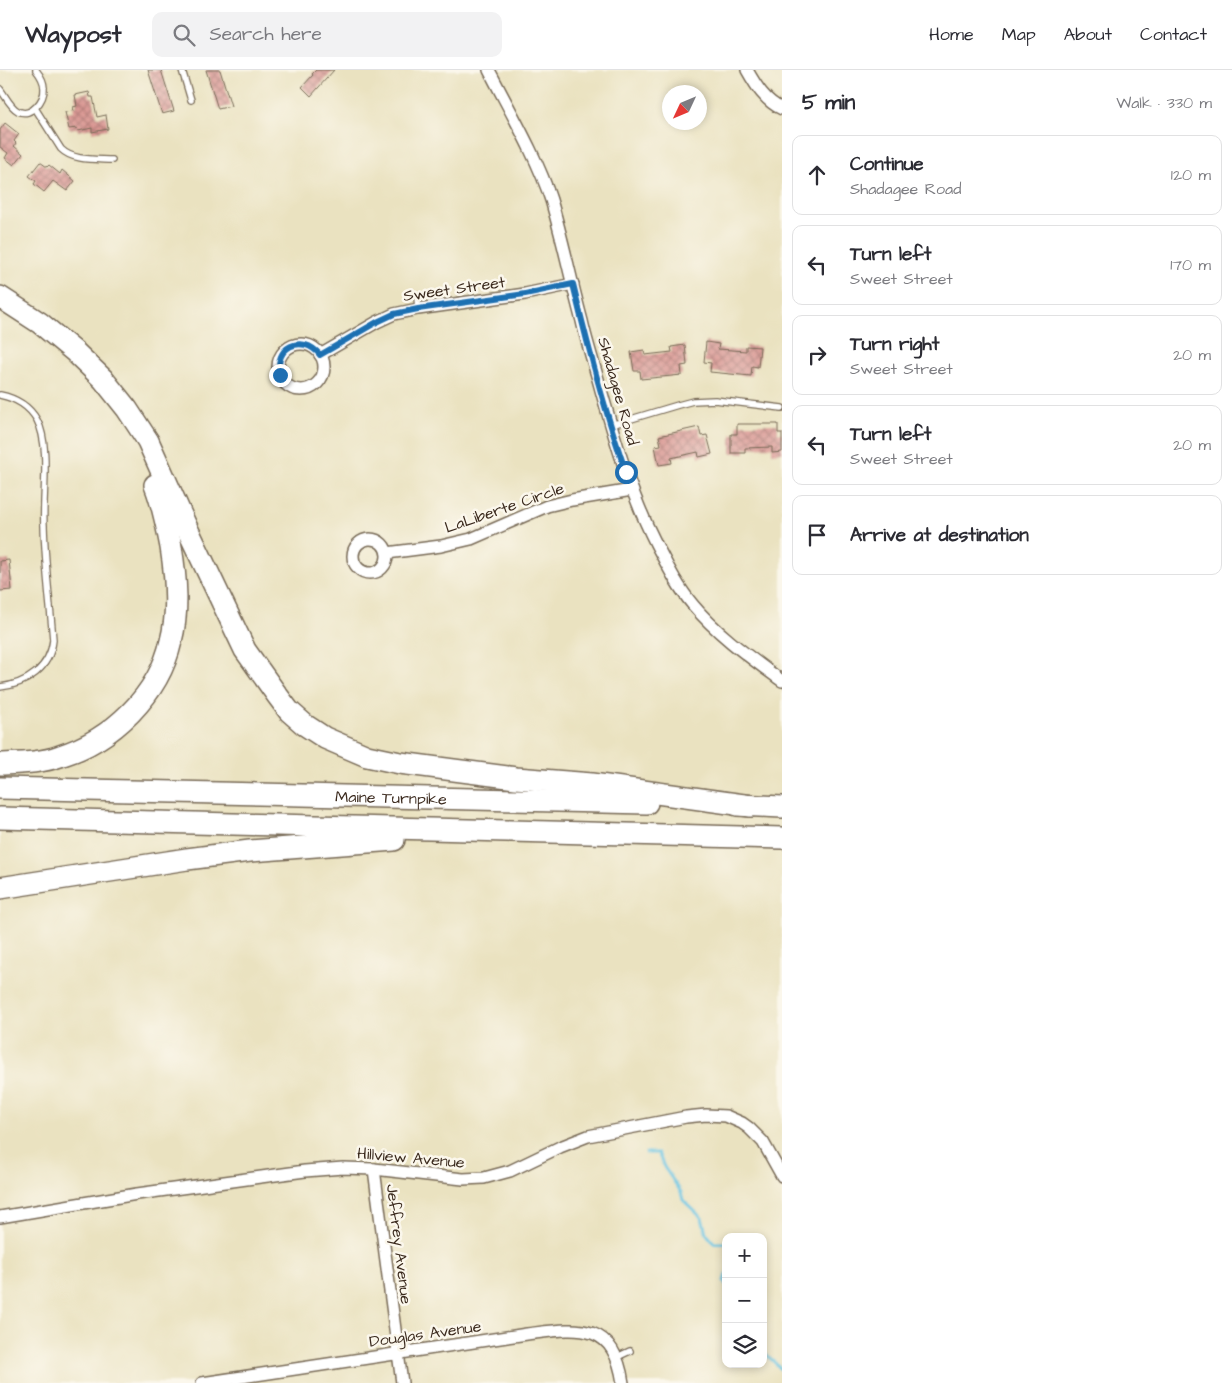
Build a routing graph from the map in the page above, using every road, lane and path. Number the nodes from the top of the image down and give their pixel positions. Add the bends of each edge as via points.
1 (36, 70) edge
2 (182, 70) edge
3 (489, 70) edge
4 (747, 70) edge
5 (0, 90) edge
6 (191, 100) dead end
7 (35, 108) junction
8 (782, 109) edge
9 (112, 160) dead end
10 (573, 284) junction
11 (0, 297) edge
12 (418, 297) dead end
13 (0, 303) edge
14 (418, 309) junction
15 (320, 355) junction
16 (0, 395) edge
17 (782, 408) edge
18 (611, 425) junction
19 (632, 490) junction
20 (387, 553) dead end
21 (782, 681) edge
22 (0, 687) edge
23 (0, 764) edge
24 (0, 788) edge
25 (751, 806) junction
26 (782, 807) edge
27 (0, 818) edge
28 (539, 832) junction
29 (782, 838) edge
30 (0, 888) edge
31 (374, 1169) junction
32 (782, 1176) edge
33 (0, 1217) edge
34 (630, 1351) dead end
35 (398, 1354) junction
36 (617, 1357) junction
37 (202, 1383) edge
38 (402, 1383) edge
39 (623, 1383) edge

1 - 7 lane via 44,96
2 - 6 lane
3 - 10 street, Shadagee Road via 544,180
4 - 8 street via 764,96
5 - 7 lane via 18,111 29,112
7 - 9 lane via 65,153
10 - 14 street, Sweet Street
10 - 18 street, Shadagee Road
11 - 25 highway via 40,323 75,352 127,409 148,441 245,650 289,711 304,725 367,756 400,763 592,784
12 - 14 lane
13 - 23 highway via 62,353 125,423 147,465 163,509 176,596 173,633 167,656 149,691 125,718 106,734 60,757
14 - 15 street, Sweet Street via 385,317
15 - 15 street via 310,346 290,346 281,355 280,375 288,386 308,388 322,375
16 - 22 lane via 30,410 38,421 42,438 45,460 44,527 54,640 48,660 34,674 17,684
17 - 18 lane via 715,400 693,401
18 - 19 street, Shadagee Road
19 - 20 street, LaLiberte Circle via 547,506 471,539
19 - 21 street, Shadagee Road via 669,569 693,605 730,641
24 - 25 highway, Maine Turnpike
25 - 26 highway, Maine Turnpike
27 - 28 highway, Maine Turnpike
28 - 29 highway, Maine Turnpike
28 - 30 highway via 250,851
31 - 32 street, Hillview Avenue via 484,1178 510,1171 588,1136 706,1115 726,1116 749,1128 763,1142
31 - 33 street, Hillview Avenue via 305,1170
31 - 35 street, Jeffrey Avenue
34 - 36 lane
35 - 36 street, Douglas Avenue via 573,1330 600,1338
35 - 37 street, Douglas Avenue
35 - 38 street, Jeffrey Avenue
36 - 39 street, Douglas Avenue

